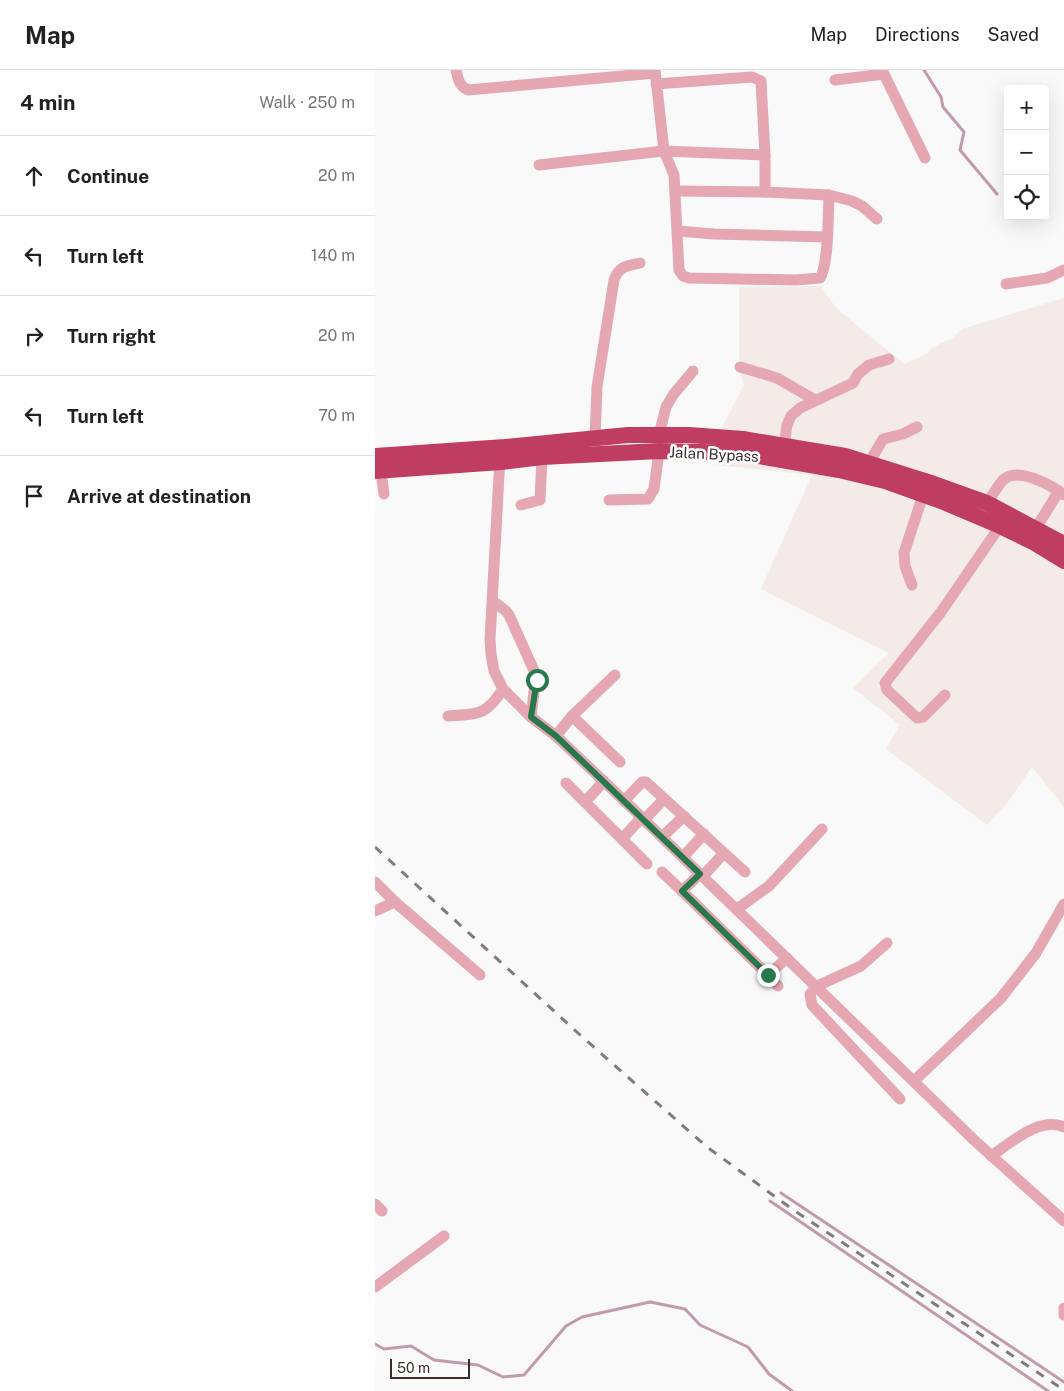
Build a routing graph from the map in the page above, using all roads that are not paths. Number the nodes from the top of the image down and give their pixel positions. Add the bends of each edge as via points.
1 (456, 70) edge
2 (883, 72) edge
3 (729, 74) edge
4 (655, 76) edge
5 (835, 80) dead end
6 (664, 151) junction
7 (765, 155) junction
8 (925, 158) dead end
9 (539, 165) dead end
10 (676, 191) junction
11 (765, 192) junction
12 (829, 194) junction
13 (877, 218) dead end
14 (678, 231) junction
15 (826, 237) junction
16 (640, 263) dead end
17 (1064, 270) edge
18 (1006, 284) dead end
19 (889, 359) dead end
20 (740, 367) dead end
21 (693, 371) dead end
22 (815, 400) junction
23 (917, 427) dead end
24 (595, 438) junction
25 (659, 443) junction
26 (784, 446) junction
27 (500, 455) junction
28 (542, 457) junction
29 (869, 463) junction
30 (377, 466) edge
31 (1061, 493) edge
32 (384, 494) dead end
33 (923, 495) junction
34 (609, 500) dead end
35 (987, 503) junction
36 (521, 505) dead end
37 (1000, 526) junction
38 (1036, 528) junction
39 (1064, 544) edge
40 (1064, 561) edge
41 (913, 585) dead end
42 (494, 602) junction
43 (615, 675) dead end
44 (503, 689) junction
45 (945, 695) dead end
46 (448, 716) dead end
47 (572, 716) junction
48 (531, 717) junction
49 (556, 736) junction
50 (620, 762) dead end
51 (604, 781) junction
52 (566, 783) dead end
53 (664, 799) junction
54 (624, 801) junction
55 (585, 802) junction
56 (684, 816) junction
57 (643, 818) junction
58 (822, 829) dead end
59 (703, 834) junction
60 (662, 837) junction
61 (622, 839) junction
62 (724, 853) junction
63 (683, 857) junction
64 (647, 864) dead end
65 (662, 872) dead end
66 (745, 872) dead end
67 (701, 875) junction
68 (375, 882) edge
69 (682, 891) junction
70 (395, 902) junction
71 (1064, 904) edge
72 (737, 909) junction
73 (375, 911) edge
74 (887, 943) dead end
75 (787, 958) junction
76 (480, 975) dead end
77 (768, 975) junction
78 (778, 986) dead end
79 (817, 986) junction
80 (914, 1081) junction
81 (900, 1099) dead end
82 (1064, 1127) edge
83 (991, 1156) junction
84 (1064, 1221) edge
85 (444, 1236) dead end
86 (375, 1287) edge
87 (1064, 1308) edge
88 (1064, 1315) edge

1 - 4 street via 459,82 468,90
2 - 5 street
2 - 8 street
3 - 4 street
3 - 7 street via 761,81
4 - 6 street
6 - 7 street
6 - 9 street
6 - 10 street via 674,175
7 - 11 street
10 - 11 street
10 - 14 street
11 - 12 street
12 - 13 street via 852,200
12 - 15 street
14 - 15 street
14 - 15 street via 679,270 689,278 820,278
16 - 24 street via 624,266 614,280 597,387
17 - 18 street via 1047,278
19 - 22 street via 869,365 853,383
20 - 22 street via 782,380
21 - 25 street via 666,408
22 - 26 street via 791,416
23 - 29 street via 883,439
24 - 25 highway, Jalan Bypass
24 - 27 highway, Jalan Bypass
25 - 26 highway, Jalan Bypass via 689,435
25 - 28 highway, Jalan Bypass
25 - 33 highway, Jalan Bypass via 839,470 885,481
25 - 34 street via 654,490 648,499
26 - 29 highway, Jalan Bypass
27 - 28 highway, Jalan Bypass
27 - 30 highway, Jalan Bypass
27 - 42 street
28 - 36 street via 540,500
29 - 35 highway, Jalan Bypass
30 - 32 street
31 - 35 street via 1026,475 1011,475 1004,479
31 - 38 street
33 - 37 highway, Jalan Bypass
33 - 41 street via 904,553 905,566
35 - 38 highway, Jalan Bypass
37 - 40 highway, Jalan Bypass
37 - 45 street via 941,612 885,682 887,690 917,718 923,717
38 - 39 highway, Jalan Bypass
42 - 44 street via 491,654 494,671
42 - 48 street via 509,615 536,675
43 - 47 street
44 - 46 street via 494,704 477,714
44 - 48 street
47 - 49 street
47 - 50 street
48 - 49 street
49 - 51 street
51 - 54 street
51 - 55 street
52 - 55 street
53 - 54 street via 642,782
53 - 56 street
53 - 57 street
54 - 57 street
55 - 61 street
56 - 59 street
56 - 60 street
57 - 60 street
57 - 61 street
58 - 72 street via 769,886
59 - 62 street
59 - 63 street
60 - 63 street
61 - 64 street
62 - 66 street
62 - 67 street
63 - 67 street
65 - 69 street
67 - 69 street
67 - 72 street
68 - 70 street
69 - 77 street
70 - 73 street
70 - 76 street
71 - 80 street via 1036,953 1001,998
72 - 75 street
74 - 79 street via 861,966
75 - 77 street
75 - 79 street
77 - 78 street
79 - 80 street
79 - 81 street via 810,994 812,1005
80 - 83 street
82 - 83 street via 1058,1124 1031,1129
83 - 84 street
85 - 86 street
87 - 88 street

